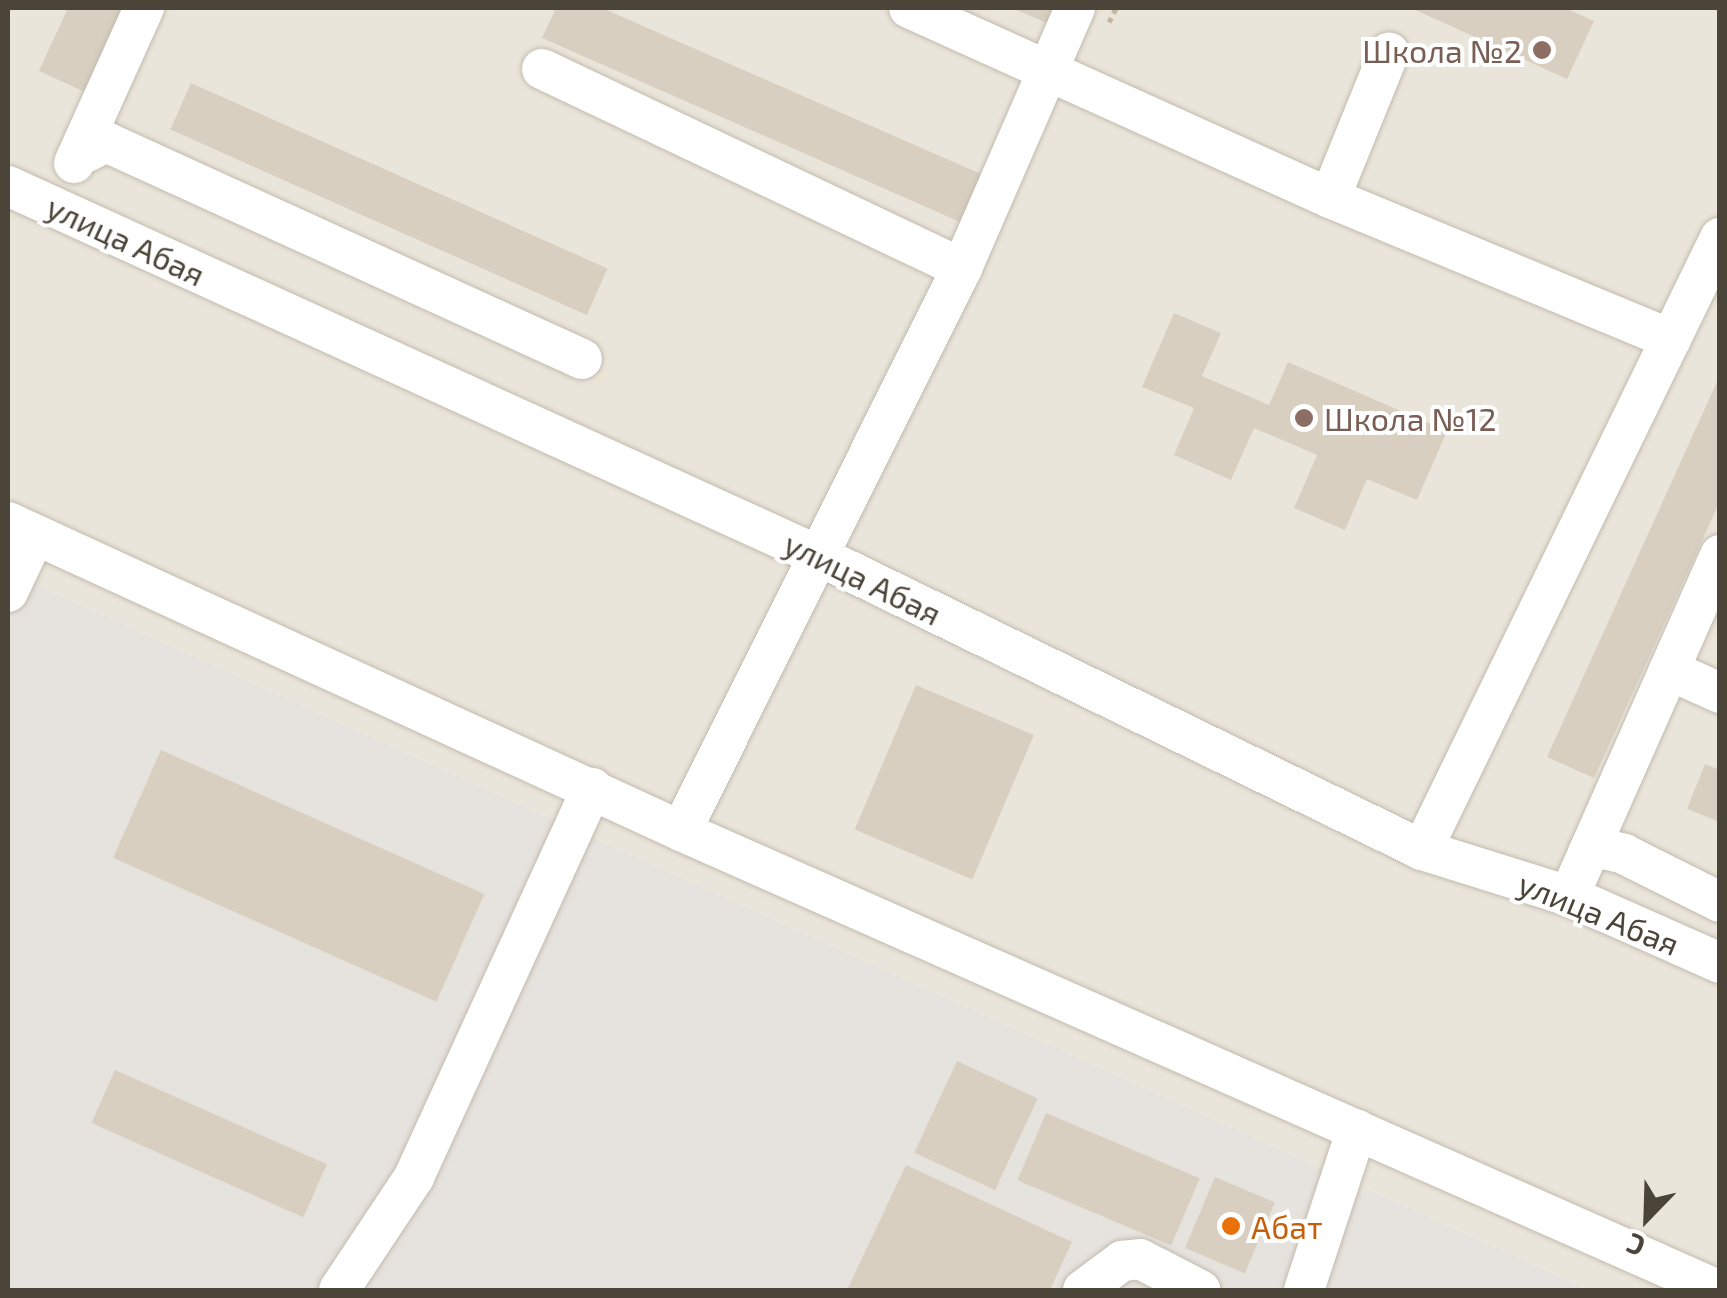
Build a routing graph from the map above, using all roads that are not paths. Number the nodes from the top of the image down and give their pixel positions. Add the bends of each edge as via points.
1 (144, 8) edge
2 (909, 8) edge
3 (1075, 8) edge
4 (1388, 53) dead end
5 (542, 68) dead end
6 (1048, 70) junction
7 (77, 157) junction
8 (8, 186) edge
9 (1330, 198) junction
10 (54, 207) junction
11 (8, 208) edge
12 (1720, 238) edge
13 (962, 268) junction
14 (1671, 339) junction
15 (582, 359) dead end
16 (21, 529) edge
17 (818, 555) junction
18 (1720, 555) edge
19 (8, 592) edge
20 (1669, 670) junction
21 (1720, 693) edge
22 (592, 788) junction
23 (681, 831) junction
24 (1422, 850) junction
25 (1588, 853) junction
26 (1569, 896) junction
27 (1720, 902) edge
28 (1720, 963) edge
29 (1356, 1130) junction
30 (1702, 1288) edge
31 (339, 1290) edge
32 (1083, 1290) edge
33 (1200, 1290) edge
34 (1304, 1290) edge

1 - 7 street
2 - 6 street
3 - 6 street
4 - 9 street
5 - 13 street
6 - 9 street
6 - 13 street
7 - 10 street
7 - 15 street via 106,142
8 - 10 street, улица Абая
9 - 14 street
10 - 11 street
10 - 17 street, улица Абая
12 - 14 street
13 - 17 street
14 - 24 street
16 - 19 street
16 - 22 street
17 - 23 street
17 - 24 street, улица Абая
18 - 20 street
20 - 21 street
20 - 25 street
22 - 23 street
22 - 31 street via 414,1178
23 - 29 street
24 - 26 street, улица Абая
25 - 26 street
25 - 27 street via 1599,848 1624,854
26 - 28 street, улица Абая
29 - 30 street
29 - 34 street
32 - 33 street via 1122,1261 1140,1259

